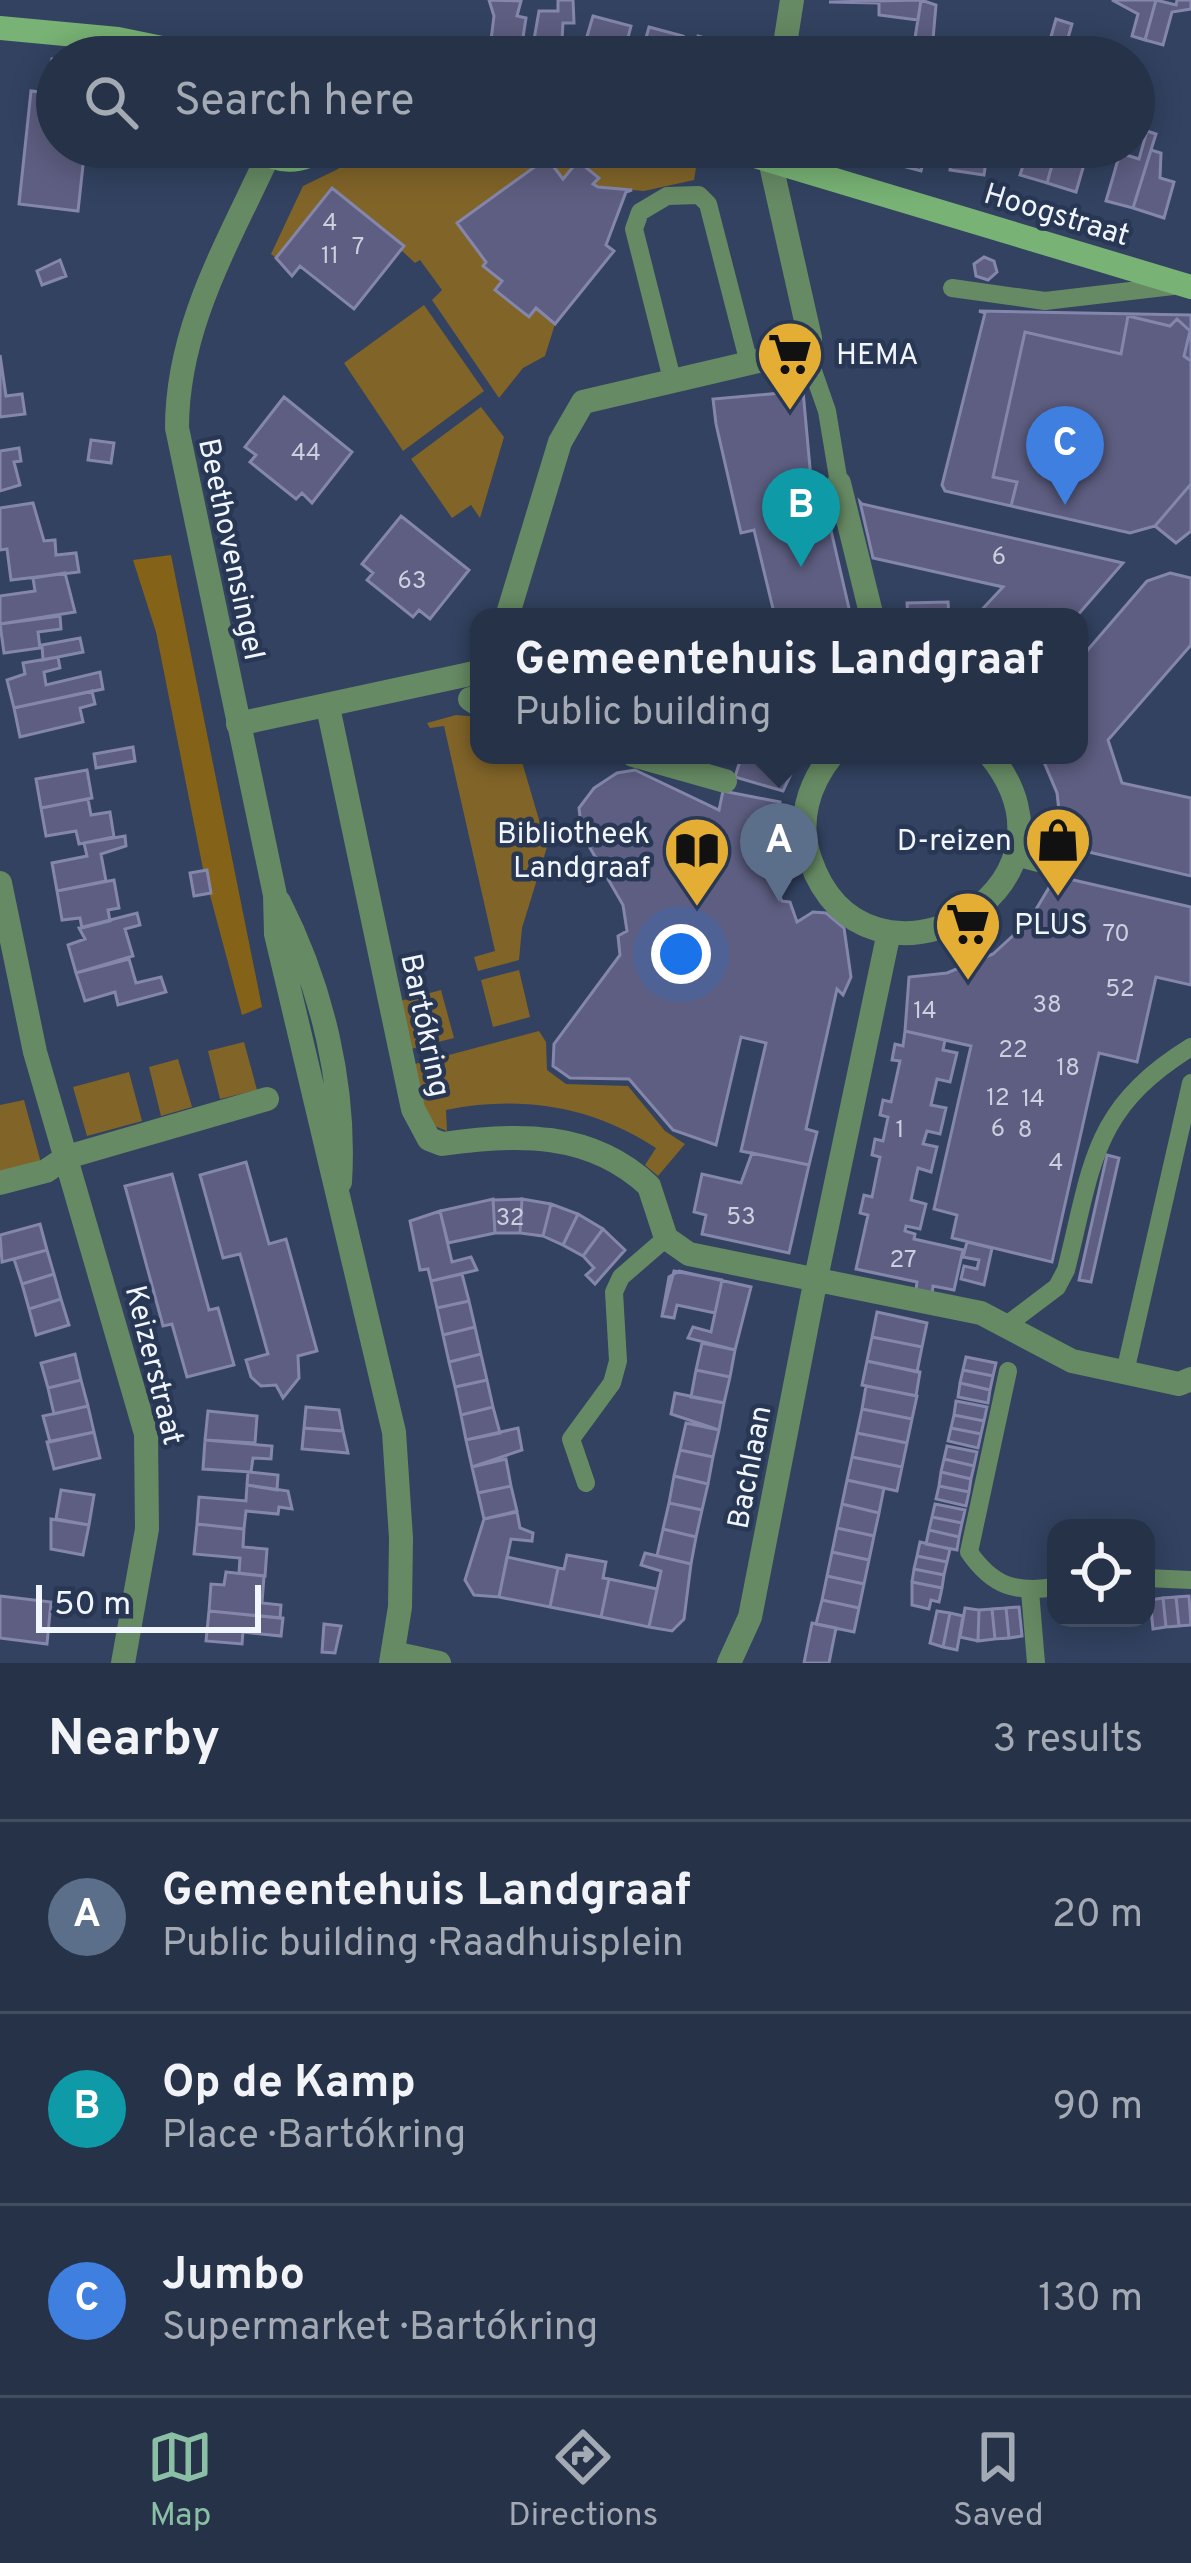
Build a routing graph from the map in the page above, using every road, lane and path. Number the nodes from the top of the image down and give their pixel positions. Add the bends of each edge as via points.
1 (792, 0) edge
2 (3, 29) edge
3 (70, 36) edge
4 (786, 36) edge
5 (255, 168) edge
6 (771, 168) edge
7 (815, 168) edge
8 (1189, 287) edge
9 (952, 288) dead end
10 (805, 348) junction
11 (749, 363) junction
12 (673, 383) junction
13 (839, 483) joint
14 (510, 608) edge
15 (870, 608) edge
16 (470, 688) edge
17 (328, 707) junction
18 (238, 724) junction
19 (665, 764) edge
20 (825, 764) edge
21 (996, 764) edge
22 (725, 781) dead end
23 (0, 883) edge
24 (889, 932) junction
25 (1191, 1047) edge
26 (1191, 1083) edge
27 (267, 1099) dead end
28 (67, 1157) junction
29 (0, 1183) edge
30 (666, 1238) junction
31 (816, 1279) junction
32 (1008, 1324) junction
33 (1007, 1371) dead end
34 (1125, 1372) junction
35 (1191, 1379) edge
36 (586, 1483) dead end
37 (1155, 1578) edge
38 (1191, 1580) edge
39 (1047, 1588) edge
40 (1030, 1591) junction
41 (392, 1658) edge
42 (123, 1663) edge
43 (439, 1663) edge
44 (729, 1663) edge
45 (1036, 1663) edge

1 - 4 street
2 - 3 main road
5 - 18 street, Beethovensingel via 191,325 177,387 183,471
6 - 10 street via 811,338
7 - 8 main road, Hoogstraat
8 - 9 lane via 1045,301
10 - 11 street
10 - 13 lane
11 - 12 street
11 - 12 lane via 708,204 699,195 668,196 640,212 634,229
12 - 14 street via 597,395 570,419
13 - 15 street
16 - 17 street
17 - 18 street
17 - 30 street, Bartókring via 413,1109 429,1139 536,1136 606,1157 649,1186
18 - 41 street, Beethovensingel via 275,895 322,1017 342,1148 340,1186 397,1453 400,1607
19 - 22 street
20 - 24 street via 796,800 815,874 845,911
21 - 24 street via 1011,788 1027,857 968,919 930,933
23 - 28 street, Keizerstraat via 35,1052
24 - 31 street, Bachlaan
25 - 32 lane via 1145,1079 1110,1118 1066,1270 1036,1307
26 - 34 lane
27 - 28 street
28 - 29 street
28 - 42 street, Keizerstraat via 146,1434 147,1529
30 - 31 street via 689,1254
30 - 36 lane via 614,1292 612,1383 571,1439
31 - 32 street
31 - 44 street, Bachlaan via 750,1617
32 - 34 street via 1072,1361
33 - 40 lane via 970,1552 1003,1587
34 - 35 street via 1179,1384
37 - 38 lane
39 - 40 lane
40 - 45 lane
41 - 43 street

